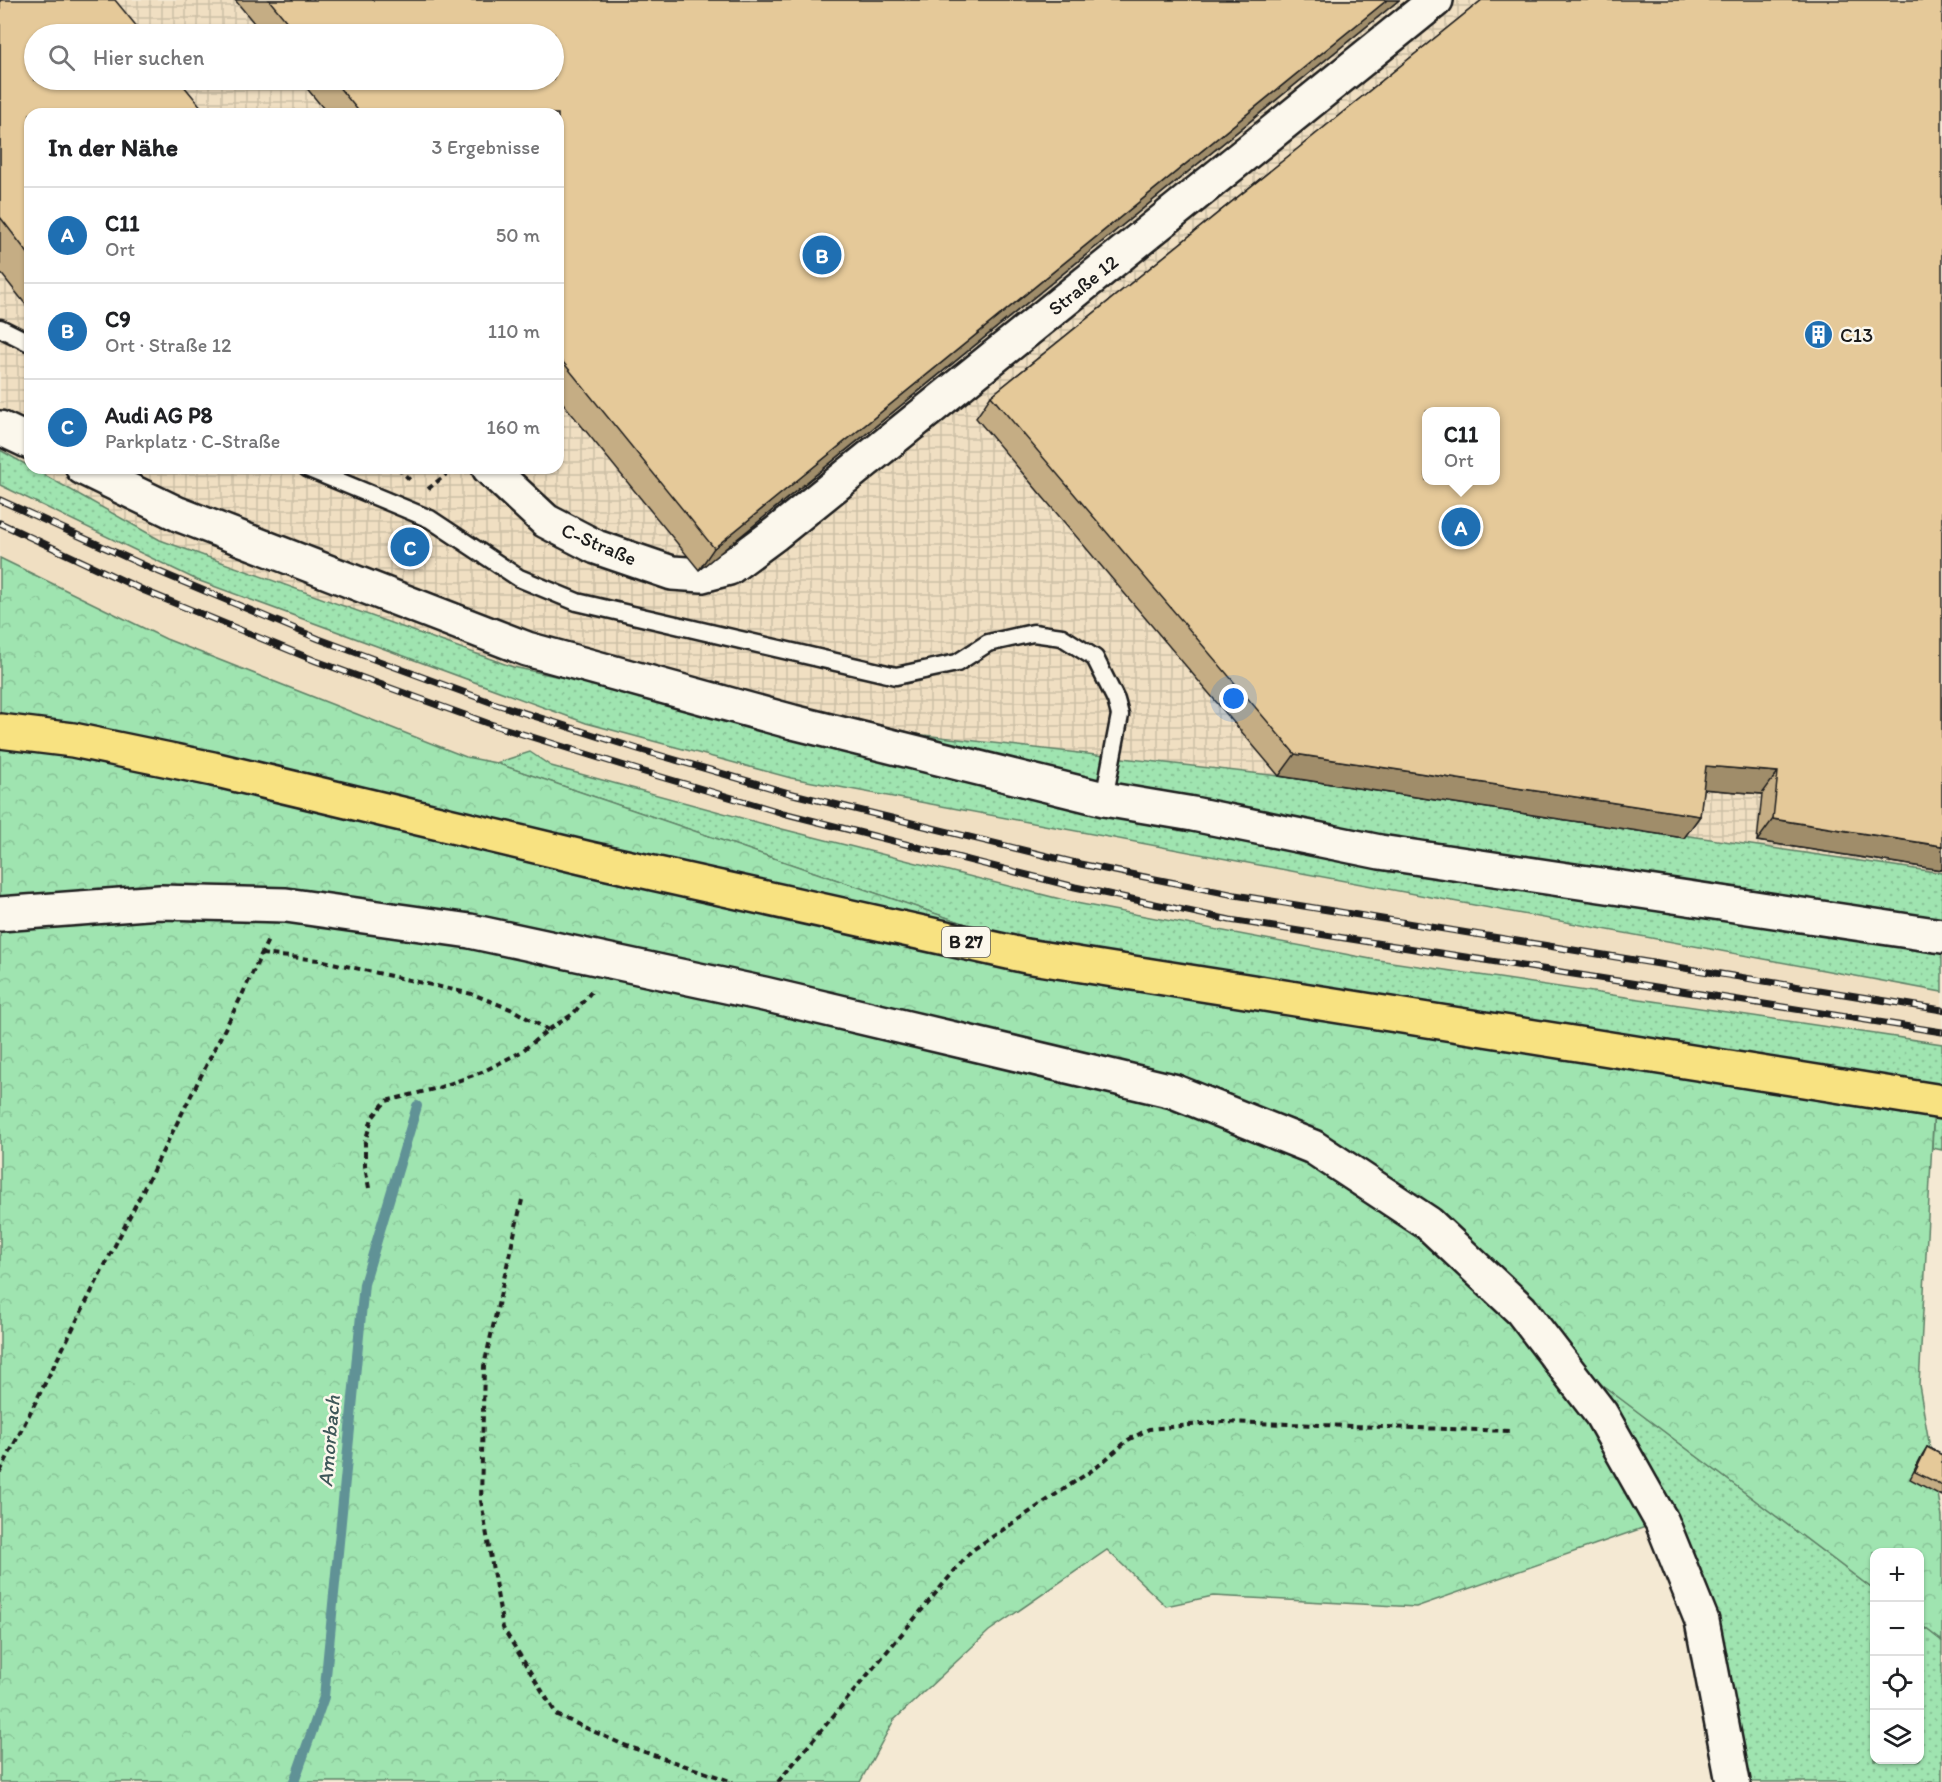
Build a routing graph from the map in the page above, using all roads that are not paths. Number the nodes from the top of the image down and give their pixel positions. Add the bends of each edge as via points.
1 (1436, 0) edge
2 (0, 328) edge
3 (24, 340) edge
4 (0, 428) edge
5 (24, 439) edge
6 (95, 474) edge
7 (321, 474) edge
8 (495, 474) edge
9 (729, 568) joint
10 (0, 731) edge
11 (1104, 799) junction
12 (0, 914) edge
13 (1942, 936) edge
14 (1942, 1102) edge
15 (1733, 1782) edge

1 - 9 street, Straße 12
2 - 3 lane
4 - 5 street
6 - 11 street via 178,514 527,649 793,722
7 - 11 lane via 430,519 519,578 577,602 896,676 957,663 988,643 1033,633 1062,637 1095,658 1120,715
8 - 9 street, C-Straße via 546,521 596,547 672,573 702,575
10 - 14 highway, B 27 via 73,740 213,769 590,859 1026,956
11 - 13 street via 1380,852
12 - 15 street via 160,902 286,904 470,931 764,994 1173,1091 1313,1147 1428,1223 1521,1311 1601,1414 1662,1522 1702,1622

